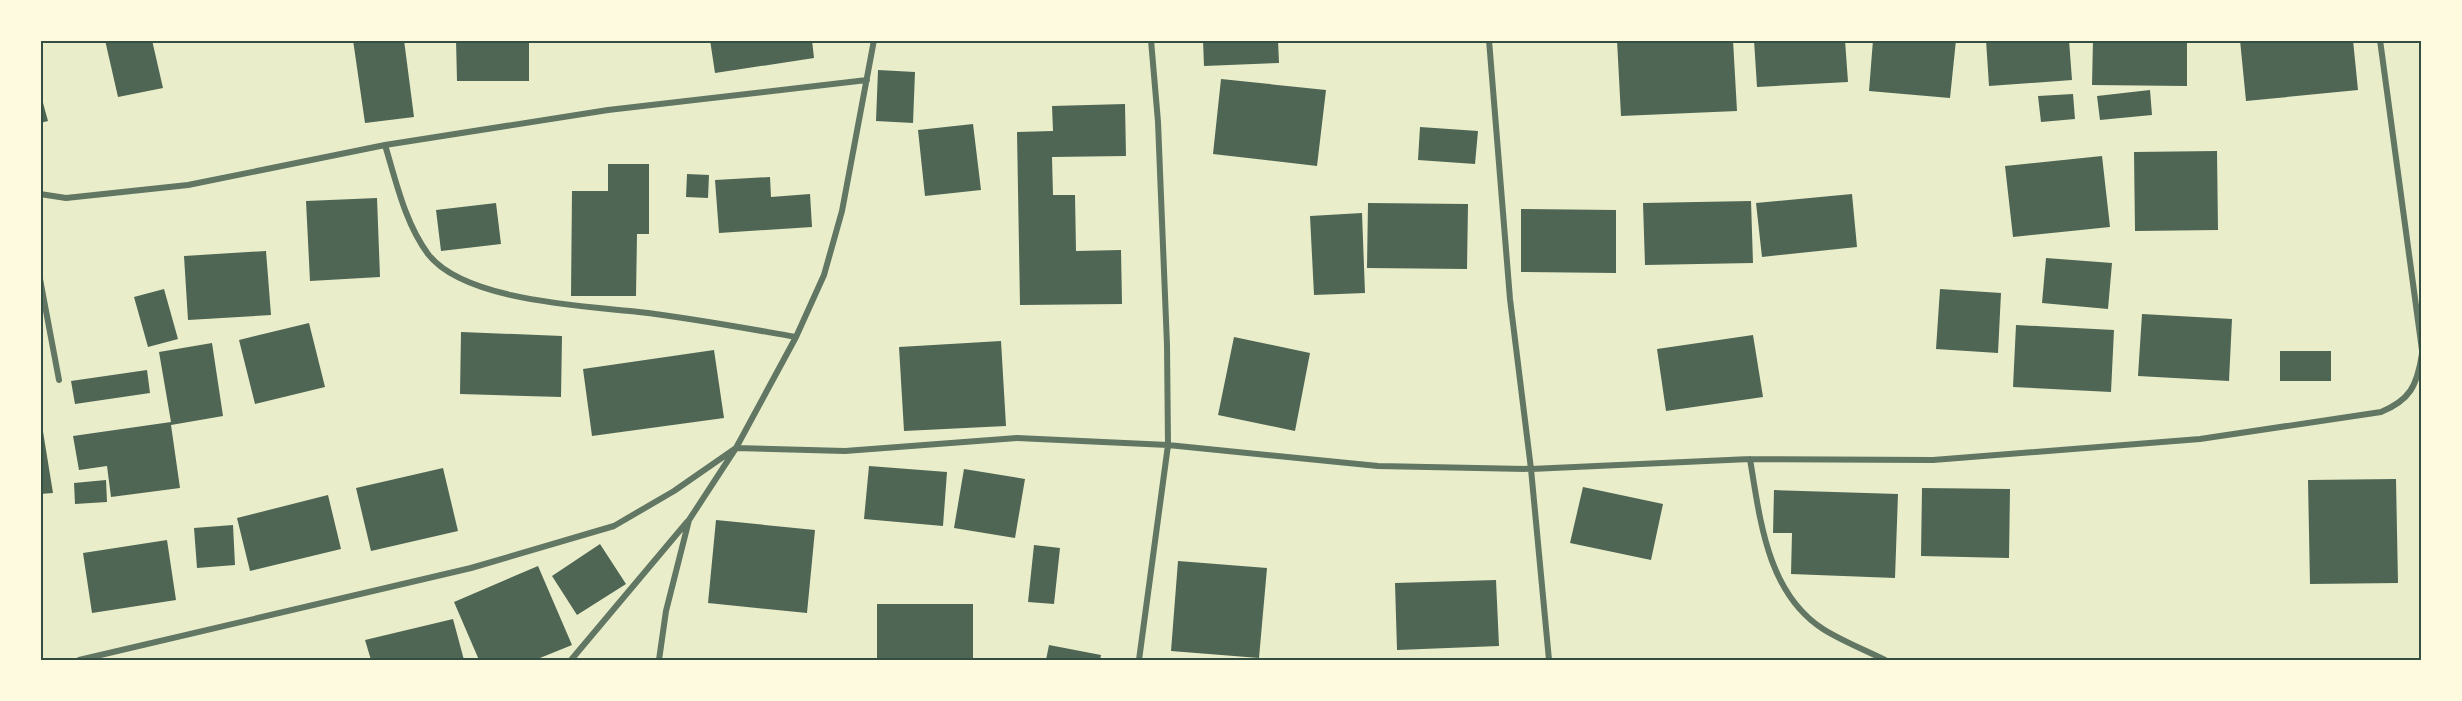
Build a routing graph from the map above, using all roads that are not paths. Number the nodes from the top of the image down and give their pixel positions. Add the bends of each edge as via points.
1 (874, 40) edge
2 (1151, 40) edge
3 (1489, 40) edge
4 (2379, 40) edge
5 (867, 80) junction
6 (385, 145) junction
7 (40, 194) edge
8 (40, 279) edge
9 (796, 337) junction
10 (2421, 350) edge
11 (2421, 354) edge
12 (59, 380) dead end
13 (1168, 445) junction
14 (736, 448) junction
15 (1749, 459) junction
16 (1531, 469) junction
17 (689, 520) junction
18 (96, 659) edge
19 (79, 660) edge
20 (571, 660) edge
21 (659, 660) edge
22 (1139, 660) edge
23 (1549, 660) edge
24 (1885, 660) edge

1 - 5 street
2 - 13 street via 1158,122
3 - 16 street via 1510,299
4 - 10 street
5 - 6 street via 608,110
5 - 9 street via 842,210 824,275
6 - 7 street via 188,185 89,197
6 - 9 street via 411,225 429,255 476,285 545,303 638,312
8 - 12 street
9 - 14 street
11 - 15 street via 2412,389 2398,405 2361,416 2200,440 1933,460
13 - 14 street via 1017,438 845,451
13 - 16 street via 1378,466
13 - 22 street
14 - 17 street
14 - 18 street via 614,526 471,568
15 - 16 street
15 - 24 street via 1761,528 1783,590 1821,628
16 - 23 street
17 - 20 street
17 - 21 street via 666,611
18 - 19 street

